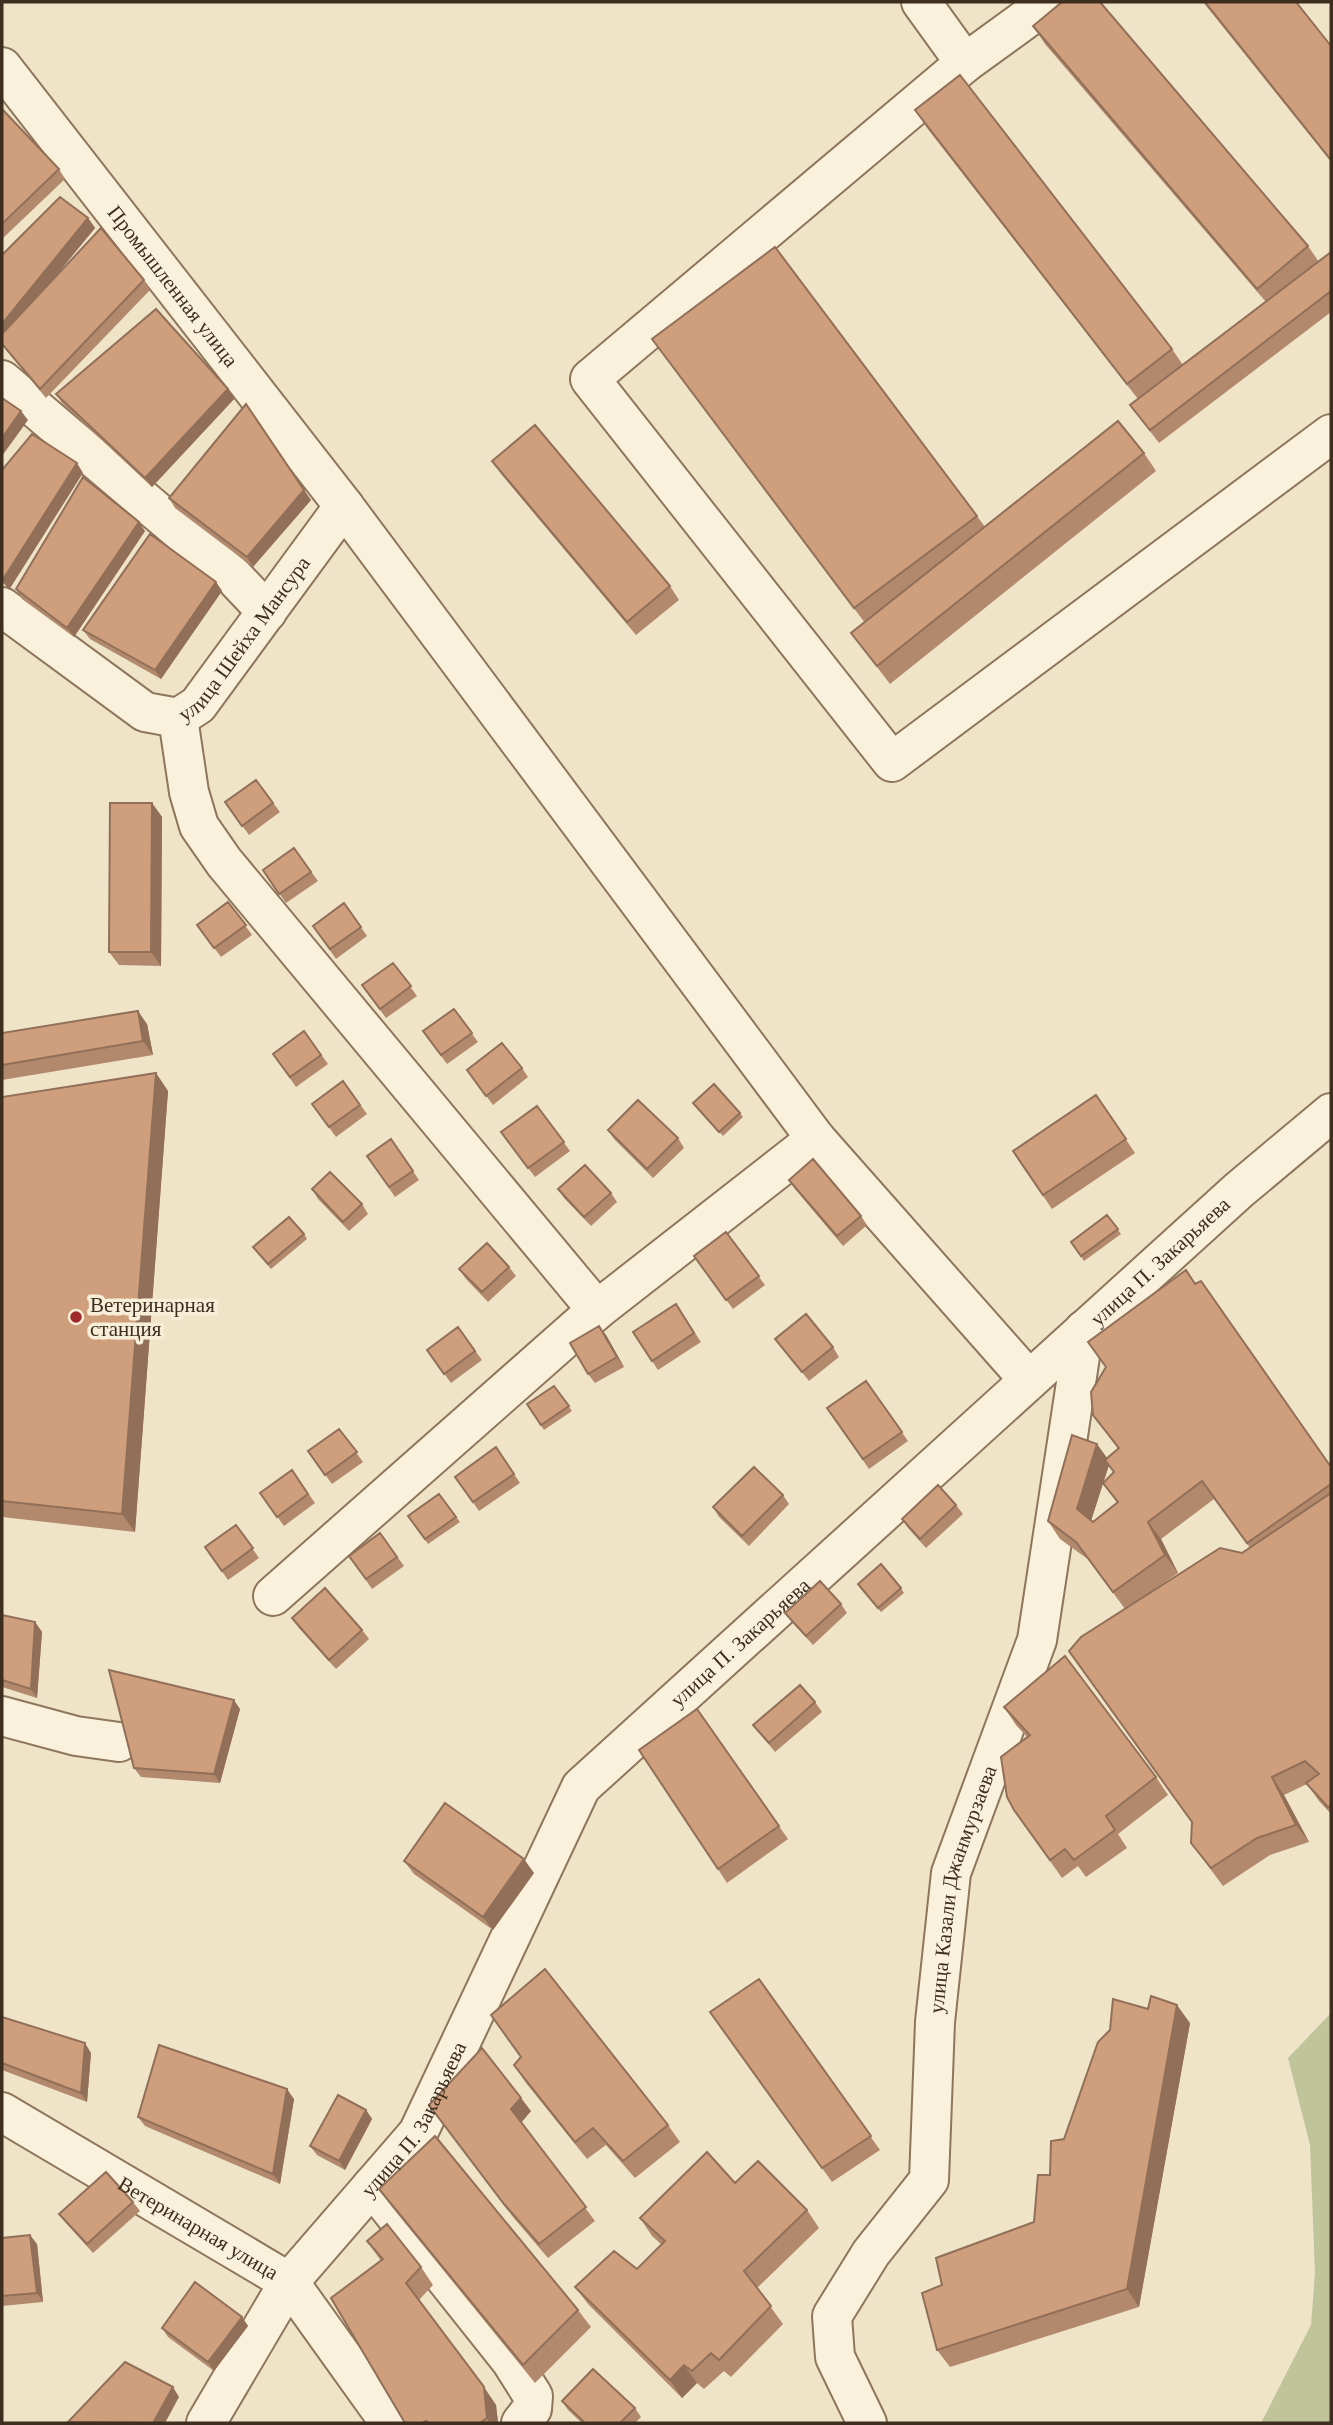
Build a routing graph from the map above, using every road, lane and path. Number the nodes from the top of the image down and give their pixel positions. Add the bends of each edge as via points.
1 (921, 2) edge
2 (1049, 2) edge
3 (965, 63) junction
4 (2, 67) edge
5 (2, 380) edge
6 (1331, 434) edge
7 (344, 506) junction
8 (267, 612) junction
9 (8, 621) edge
10 (178, 718) junction
11 (1331, 1113) edge
12 (816, 1139) junction
13 (597, 1310) junction
14 (1084, 1330) junction
15 (1029, 1380) junction
16 (273, 1597) dead end
17 (2, 1716) edge
18 (119, 1742) dead end
19 (2, 2112) edge
20 (372, 2186) junction
21 (289, 2282) junction
22 (205, 2423) edge
23 (390, 2423) edge
24 (521, 2423) edge
25 (867, 2423) edge

1 - 3 street
2 - 3 street
3 - 6 street via 590,379 892,762
4 - 7 street, Промышленная улица
5 - 8 street via 234,577
7 - 8 street, улица Шейха Мансура
7 - 12 street, Промышленная улица
8 - 10 street, улица Шейха Мансура via 198,705
9 - 10 street, улица Шейха Мансура via 145,712
10 - 13 street via 199,826 224,862
11 - 14 street, улица П. Закарьяева via 1238,1190
12 - 13 street
12 - 15 street, Промышленная улица
13 - 16 street
14 - 15 street, улица П. Закарьяева
14 - 25 street, улица Казали Джанмурзаева via 1037,1640 951,1873 935,2022 929,2179 871,2253 832,2316 835,2357
15 - 20 street, улица П. Закарьяева via 581,1787 418,2133
17 - 18 street
19 - 21 street, Ветеринарная улица
20 - 21 street, улица П. Закарьяева
20 - 24 street via 511,2361 533,2396 532,2409
21 - 22 street, Ветеринарная улица
21 - 23 street

